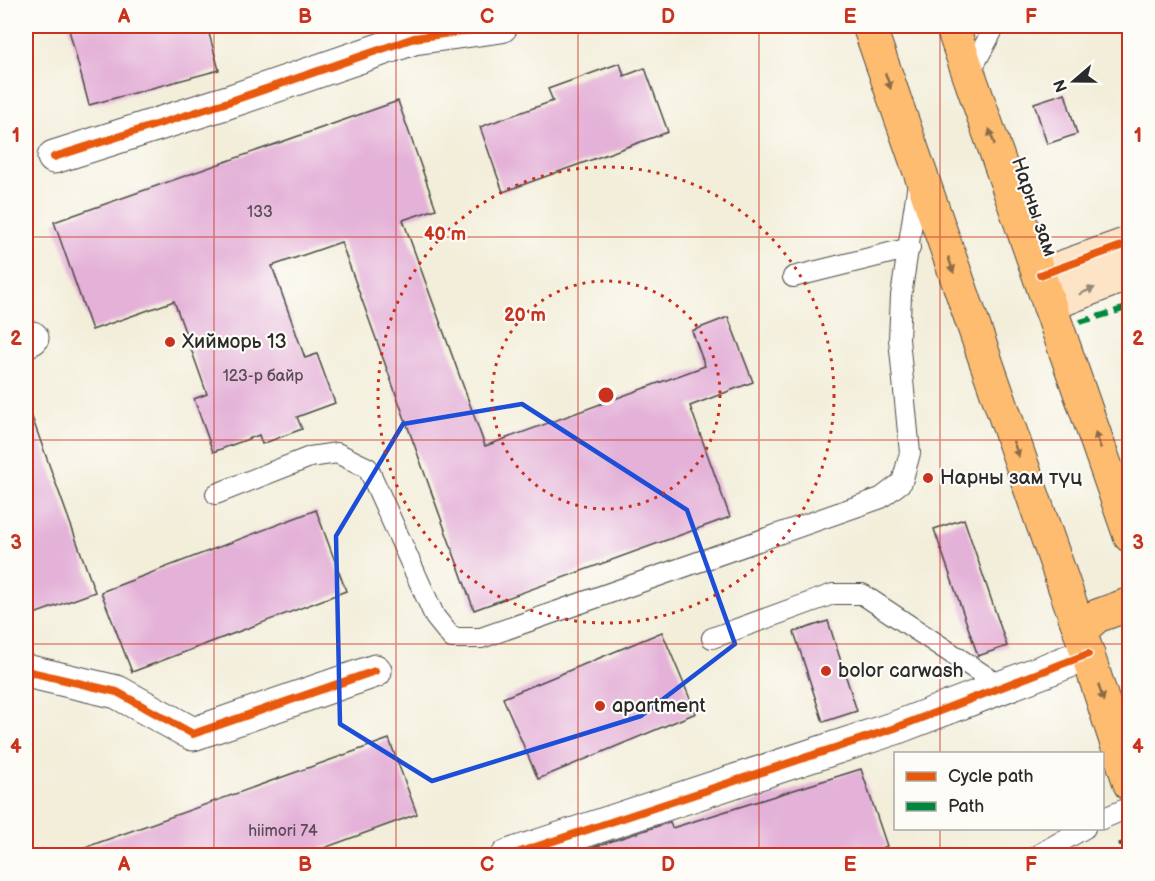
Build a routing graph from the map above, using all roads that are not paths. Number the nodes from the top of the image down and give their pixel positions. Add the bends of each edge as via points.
1 (501, 26) edge
2 (869, 26) edge
3 (952, 26) edge
4 (995, 26) edge
5 (969, 74) junction
6 (54, 157) dead end
7 (920, 174) junction
8 (1130, 243) edge
9 (910, 249) junction
10 (1130, 273) edge
11 (793, 277) dead end
12 (1045, 290) junction
13 (1120, 483) edge
14 (216, 494) dead end
15 (1130, 536) edge
16 (1130, 604) edge
17 (712, 638) dead end
18 (1084, 642) junction
19 (26, 671) edge
20 (375, 671) dead end
21 (1002, 687) junction
22 (1130, 784) edge
23 (1130, 807) edge
24 (1104, 818) edge
25 (1081, 830) edge
26 (508, 855) edge
27 (1036, 855) edge

1 - 6 street via 414,38
2 -> 7 main road
3 - 5 main road, Нарны зам
4 - 5 lane
12 -> 5 main road, Нарны зам
7 - 9 lane
7 -> 18 main road
8 - 12 street
9 - 11 lane
9 - 14 lane via 901,296 899,339 910,453 902,482 881,498 481,638 452,638 435,617 368,468 337,453 310,457
12 -> 10 street
13 -> 12 main road, Нарны зам
13 - 15 main road, Нарны зам
16 - 18 main road via 1097,616
17 - 21 lane via 832,594 862,594
18 - 21 street
18 -> 22 main road
19 - 20 street via 117,692 193,734
21 - 26 street via 895,728
23 - 24 lane
25 - 27 lane

